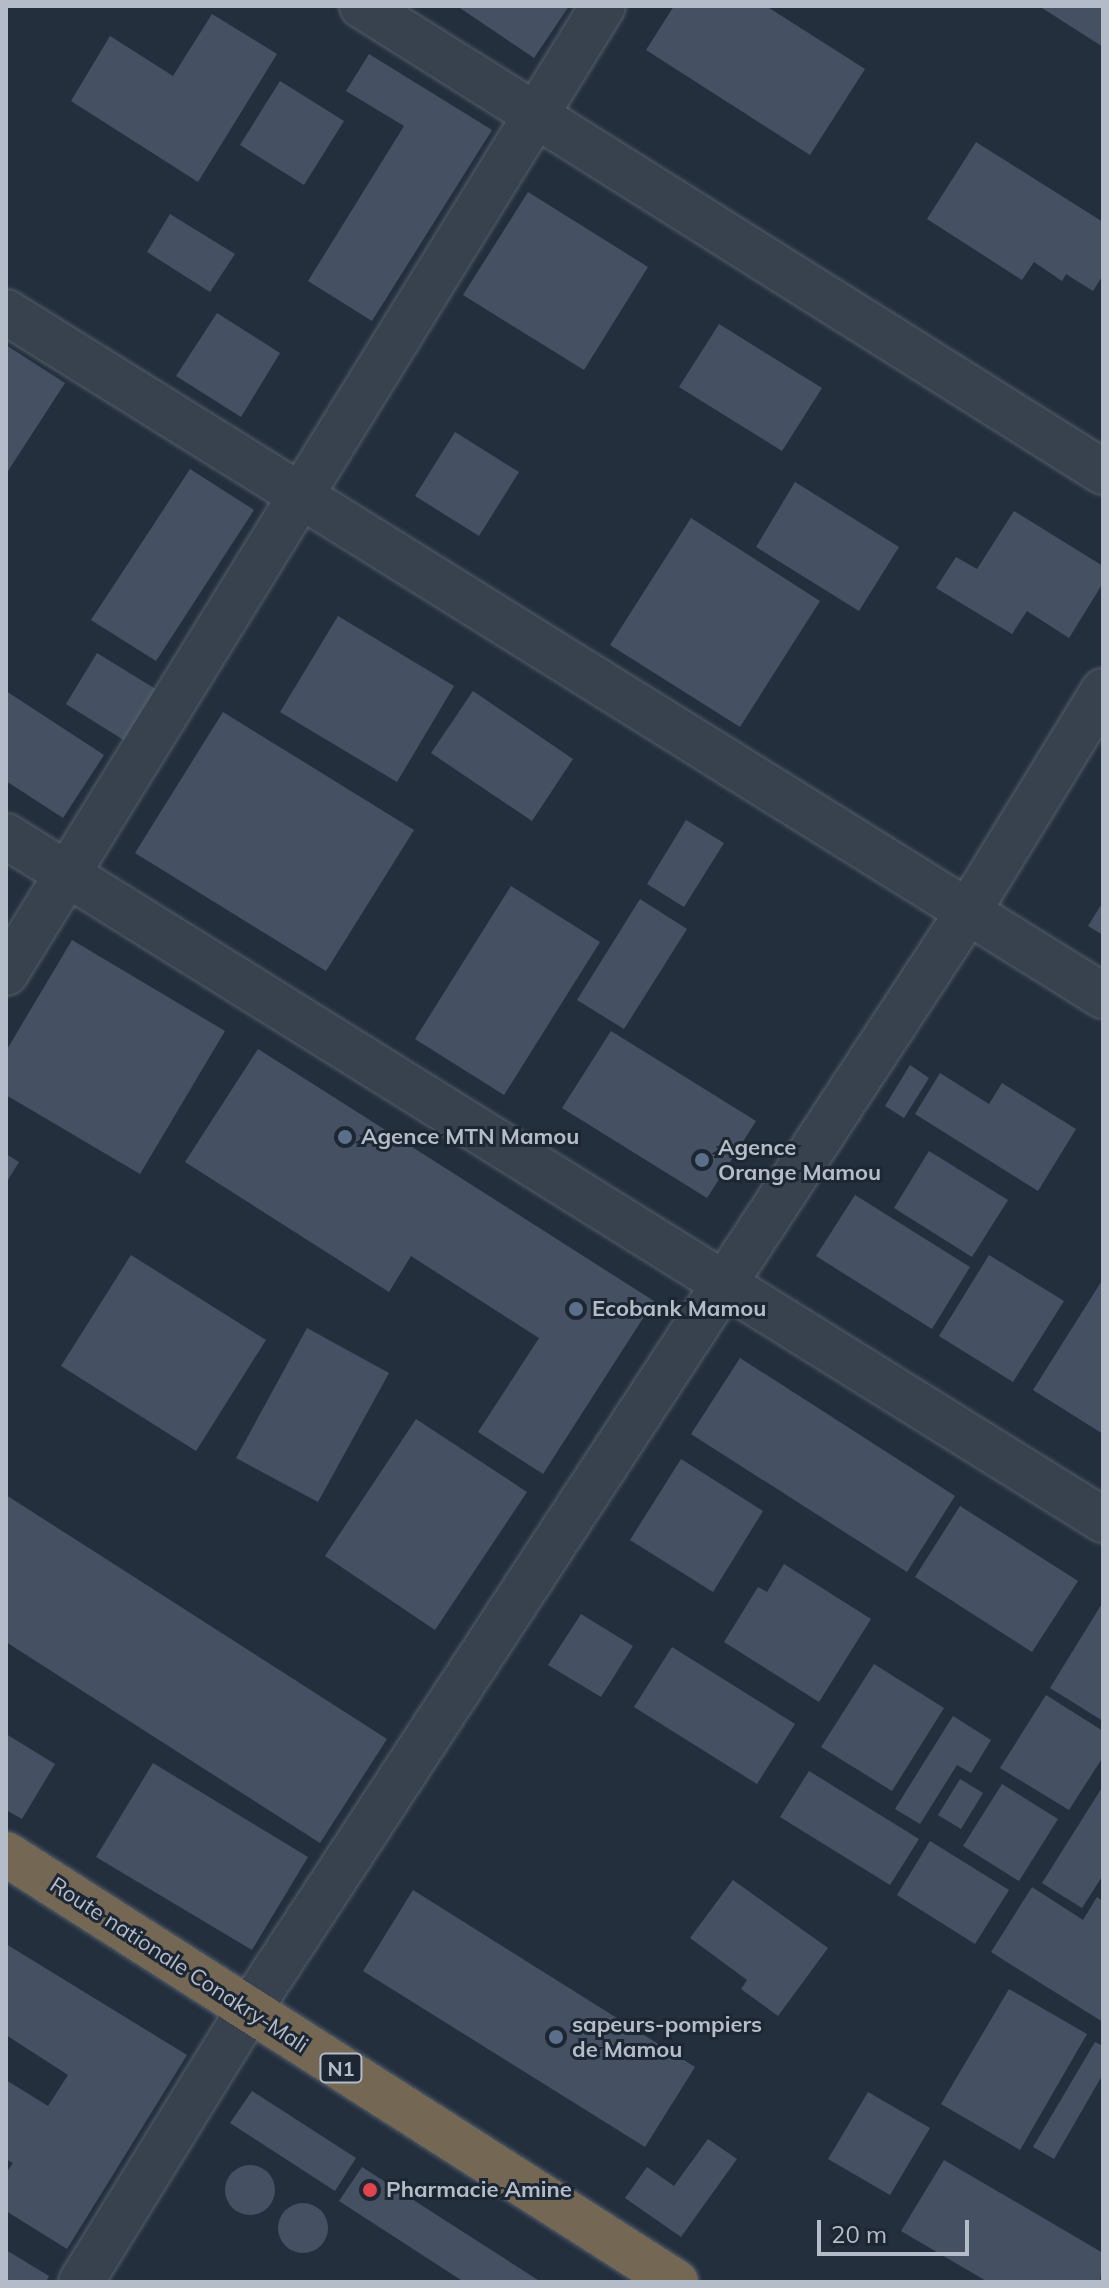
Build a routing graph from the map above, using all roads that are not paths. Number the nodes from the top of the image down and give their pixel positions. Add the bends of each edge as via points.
1 (362, 6) edge
2 (603, 6) edge
3 (534, 112) junction
4 (6, 312) edge
5 (1103, 472) edge
6 (299, 494) junction
7 (1103, 691) edge
8 (6, 836) edge
9 (67, 874) junction
10 (969, 910) junction
11 (6, 973) edge
12 (1103, 996) edge
13 (727, 1283) junction
14 (1103, 1520) edge
15 (6, 1854) edge
16 (249, 2010) junction
17 (81, 2282) edge
18 (676, 2282) edge

1 - 3 street
2 - 3 street
3 - 5 street
3 - 6 street
4 - 6 street
6 - 9 street
6 - 10 street
7 - 10 street
8 - 9 street
9 - 11 street
9 - 13 street
10 - 12 street
10 - 13 street
13 - 14 street
13 - 16 street
15 - 16 highway, Route nationale Conakry-Mali / N1
16 - 17 street
16 - 18 highway, Route nationale Conakry-Mali / N1

